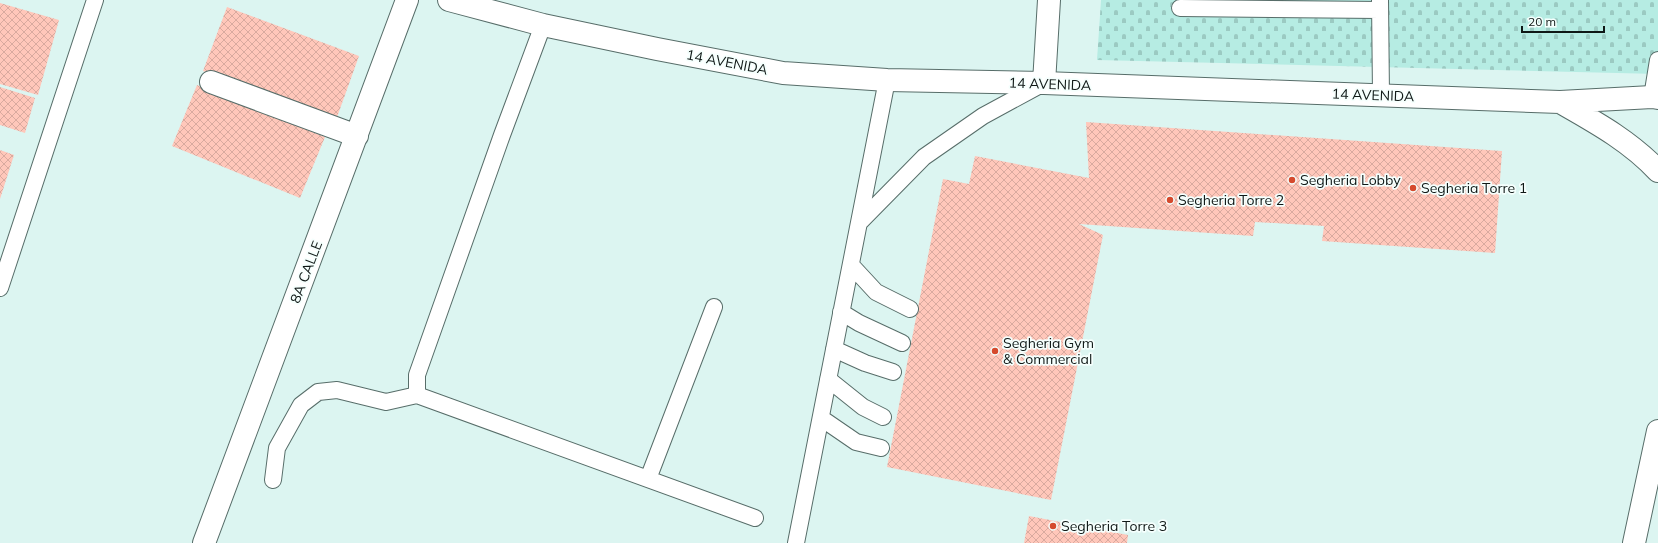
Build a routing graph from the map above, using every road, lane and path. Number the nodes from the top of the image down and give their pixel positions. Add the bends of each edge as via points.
1 (95, 0) edge
2 (407, 0) edge
3 (449, 0) edge
4 (1049, 0) edge
5 (1380, 5) edge
6 (1180, 8) dead end
7 (543, 25) junction
8 (1658, 60) edge
9 (887, 80) junction
10 (211, 82) dead end
11 (1044, 83) junction
12 (1380, 95) junction
13 (1655, 98) edge
14 (1560, 102) junction
15 (357, 136) junction
16 (1658, 171) edge
17 (859, 223) junction
18 (851, 265) junction
19 (0, 288) edge
20 (714, 307) dead end
21 (910, 309) dead end
22 (841, 312) junction
23 (902, 343) dead end
24 (834, 349) junction
25 (893, 372) dead end
26 (828, 379) junction
27 (417, 394) junction
28 (883, 417) dead end
29 (821, 418) junction
30 (1658, 431) edge
31 (881, 448) dead end
32 (648, 479) junction
33 (273, 480) dead end
34 (755, 518) dead end
35 (204, 543) edge
36 (796, 543) edge
37 (1634, 543) edge

1 - 19 lane
2 - 15 street, 8A CALLE
3 - 7 street, 14 AVENIDA
4 - 11 street
5 - 6 lane
5 - 12 lane
7 - 9 street, 14 AVENIDA via 783,73
7 - 27 lane via 417,375
8 - 13 lane
9 - 11 street, 14 AVENIDA
9 - 17 lane
10 - 15 street
11 - 12 street, 14 AVENIDA
11 - 17 lane via 983,116 924,157
12 - 14 street, 14 AVENIDA
13 - 14 street, 14 AVENIDA
14 - 16 street via 1608,129
15 - 35 street, 8A CALLE
17 - 18 lane
18 - 21 lane via 876,292
18 - 22 lane
20 - 32 lane
22 - 23 lane
22 - 24 lane
24 - 25 lane
24 - 26 lane
26 - 28 lane via 863,407
26 - 29 lane
27 - 32 lane
27 - 33 lane via 386,402 337,390 318,392 301,405 277,448
29 - 31 lane via 856,442
29 - 36 lane
30 - 37 street
32 - 34 lane

